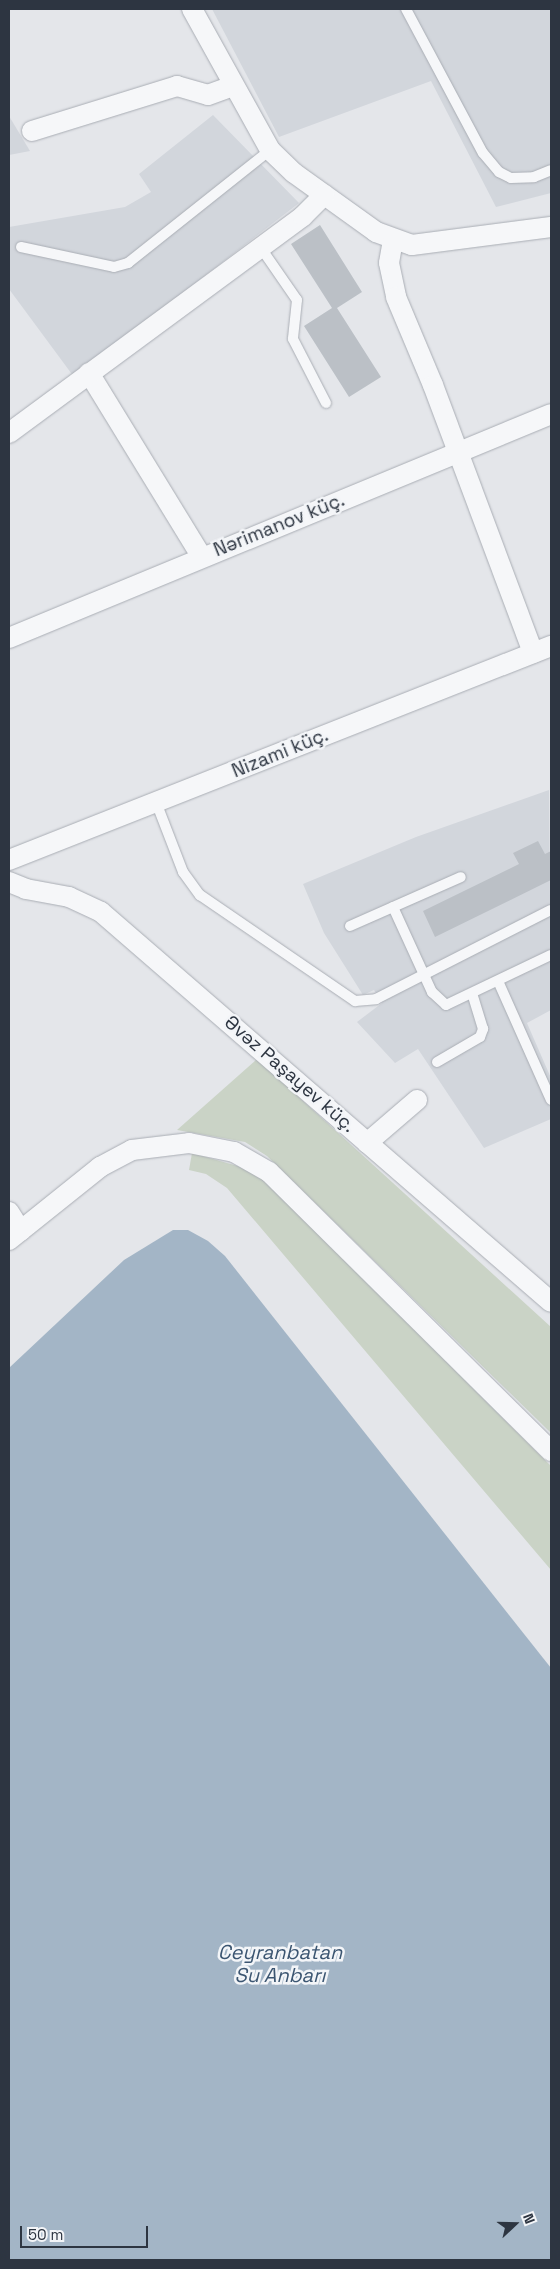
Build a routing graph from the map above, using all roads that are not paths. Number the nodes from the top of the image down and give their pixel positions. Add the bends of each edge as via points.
1 (192, 9) edge
2 (406, 9) edge
3 (233, 86) junction
4 (32, 131) dead end
5 (270, 150) junction
6 (551, 170) edge
7 (324, 194) junction
8 (551, 227) edge
9 (393, 240) junction
10 (21, 247) dead end
11 (261, 248) junction
12 (89, 373) junction
13 (326, 403) dead end
14 (551, 414) edge
15 (9, 433) edge
16 (456, 452) junction
17 (201, 556) junction
18 (9, 638) edge
19 (551, 646) edge
20 (532, 653) junction
21 (156, 802) junction
22 (9, 860) edge
23 (461, 877) dead end
24 (9, 882) edge
25 (393, 907) junction
26 (551, 910) edge
27 (350, 926) dead end
28 (551, 955) edge
29 (423, 974) junction
30 (498, 981) junction
31 (472, 994) junction
32 (436, 1062) dead end
33 (417, 1100) dead end
34 (551, 1100) edge
35 (367, 1143) junction
36 (9, 1212) edge
37 (15, 1236) edge
38 (551, 1302) edge
39 (551, 1451) edge

1 - 3 street
2 - 6 lane via 483,153 499,172 511,178 534,177
3 - 4 street via 208,95 177,86
3 - 5 street
5 - 7 street via 288,168
5 - 10 lane via 128,262 114,267
7 - 9 street via 376,232
7 - 11 street via 303,216
8 - 9 street via 412,245
9 - 16 street via 389,263 396,297
11 - 12 street
11 - 13 lane via 297,300 293,339
12 - 15 street
12 - 17 street
14 - 16 street, Nərimanov küç.
16 - 17 street, Nərimanov küç.
16 - 20 street
17 - 18 street, Nərimanov küç.
19 - 20 street, Nizami küç.
20 - 21 street, Nizami küç.
21 - 22 street, Nizami küç.
21 - 29 lane via 183,872 200,895 347,997 355,1001 376,999
23 - 25 lane
24 - 35 street, Əvəz Paşayev küç. via 26,889 69,897 100,912
25 - 27 lane
25 - 29 lane
26 - 29 lane
28 - 30 lane
29 - 31 lane via 438,1000 446,1004
30 - 31 lane
30 - 34 lane
31 - 32 lane via 483,1029 480,1037
33 - 35 street
35 - 38 street, Əvəz Paşayev küç.
36 - 37 street
37 - 39 street via 100,1167 132,1150 189,1143 234,1152 270,1172

